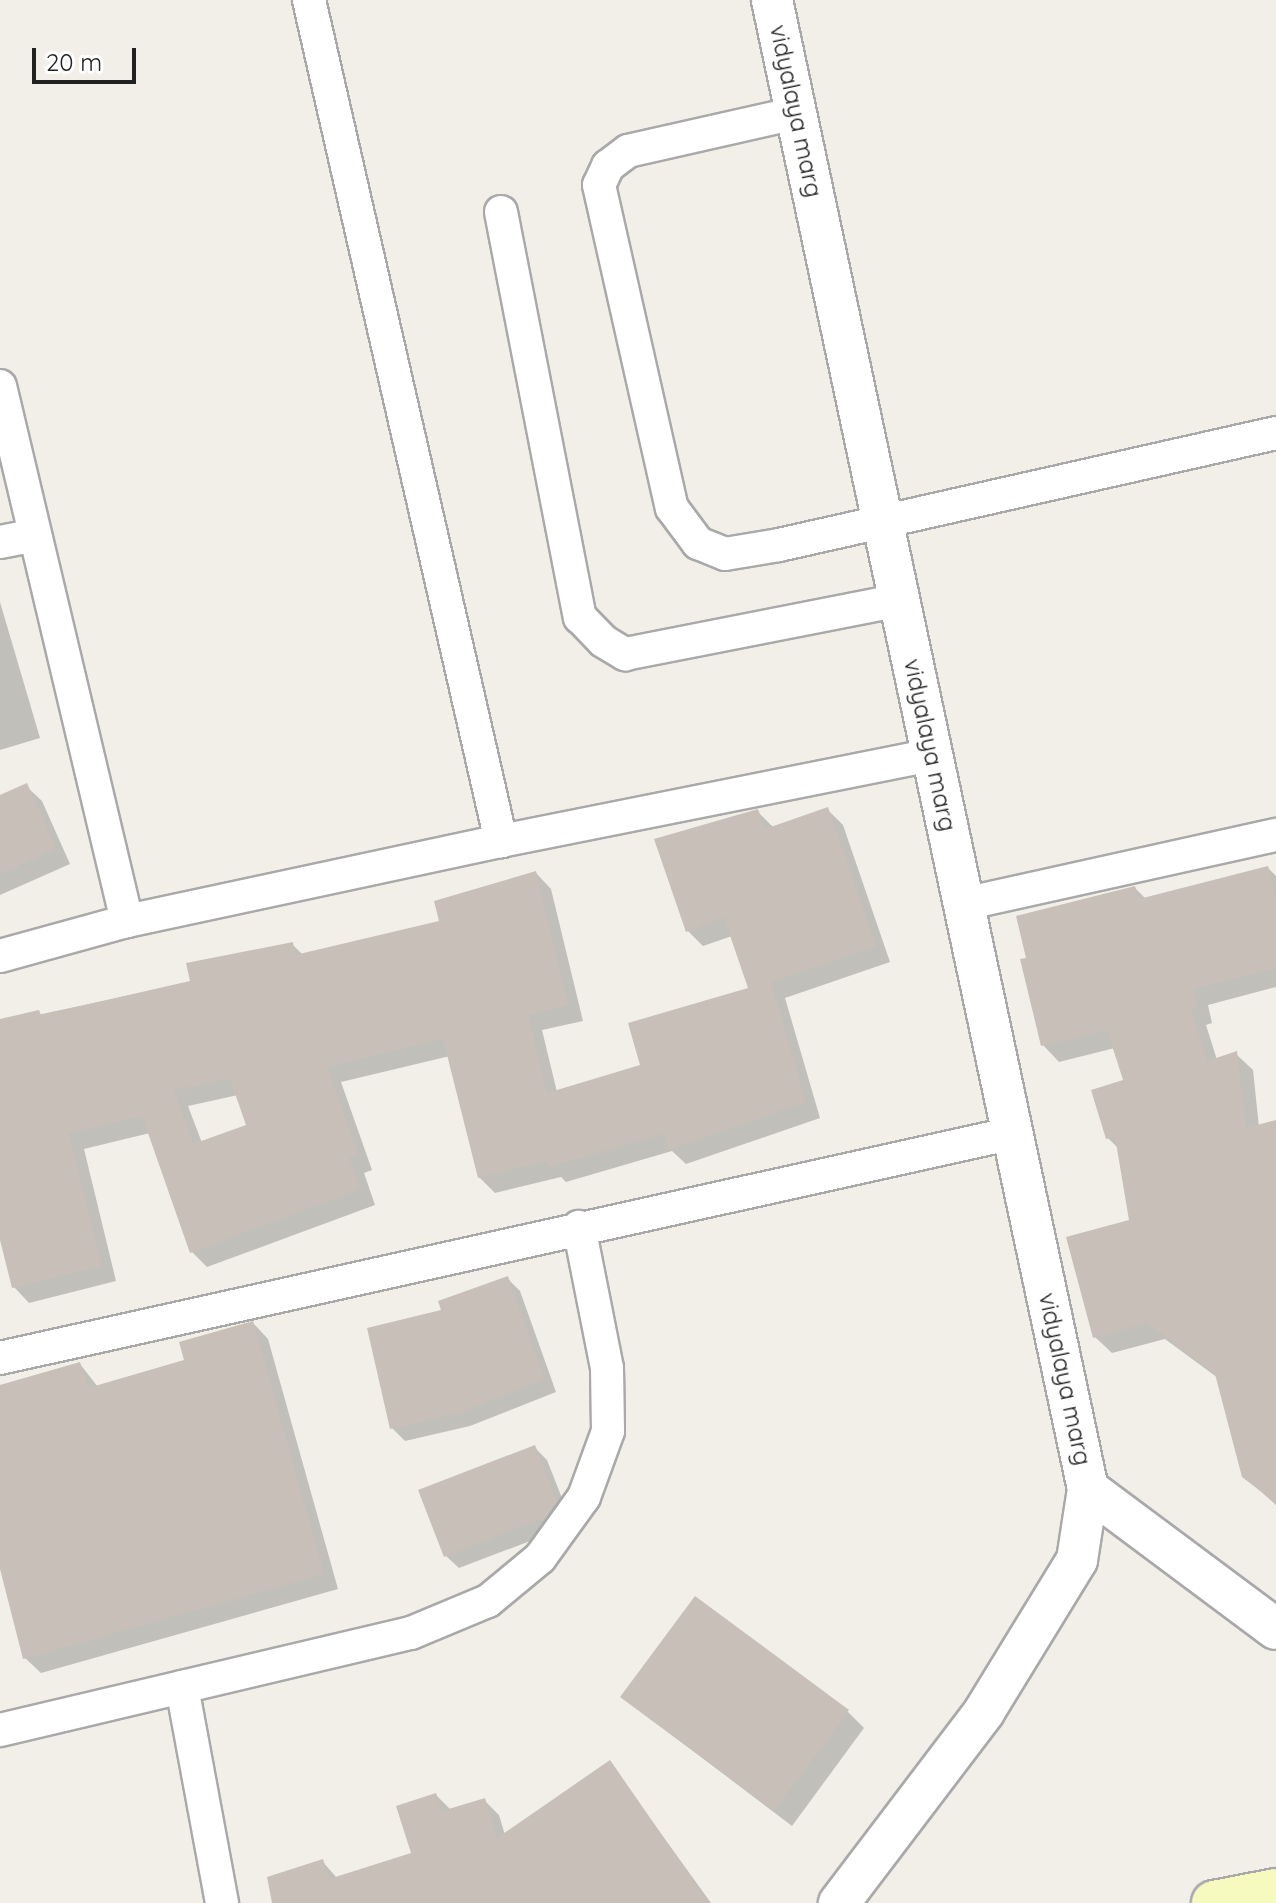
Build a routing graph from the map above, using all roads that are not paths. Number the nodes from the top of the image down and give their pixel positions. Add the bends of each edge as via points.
1 (309, 0) edge
2 (772, 0) edge
3 (796, 113) junction
4 (501, 212) dead end
5 (0, 386) edge
6 (1276, 433) edge
7 (883, 522) junction
8 (32, 536) junction
9 (0, 542) edge
10 (899, 600) junction
11 (932, 755) junction
12 (1276, 835) edge
13 (501, 841) junction
14 (964, 904) junction
15 (127, 921) junction
16 (0, 956) edge
17 (1013, 1133) junction
18 (579, 1227) junction
19 (0, 1358) edge
20 (1088, 1489) junction
21 (1276, 1629) edge
22 (182, 1687) junction
23 (0, 1730) edge
24 (1276, 1891) edge
25 (222, 1903) edge
26 (839, 1903) edge
27 (1214, 1903) edge

1 - 13 street
2 - 3 street, vidyalaya marg
3 - 7 street, vidyalaya marg
3 - 7 street via 628,151 608,166 599,185 633,352 672,508 698,543 725,554
4 - 10 street via 580,617 603,641 625,654
5 - 8 street
6 - 7 street
7 - 10 street, vidyalaya marg
8 - 9 street
8 - 15 street
10 - 11 street, vidyalaya marg
11 - 13 street
11 - 14 street, vidyalaya marg
12 - 14 street
13 - 15 street
14 - 17 street, vidyalaya marg
15 - 16 street
17 - 18 street
17 - 20 street, vidyalaya marg
18 - 19 street
18 - 22 street via 607,1368 608,1431 584,1497 540,1558 488,1601 411,1633
20 - 21 street
20 - 26 street via 1077,1560 984,1712
22 - 23 street
22 - 25 street
24 - 27 main road

